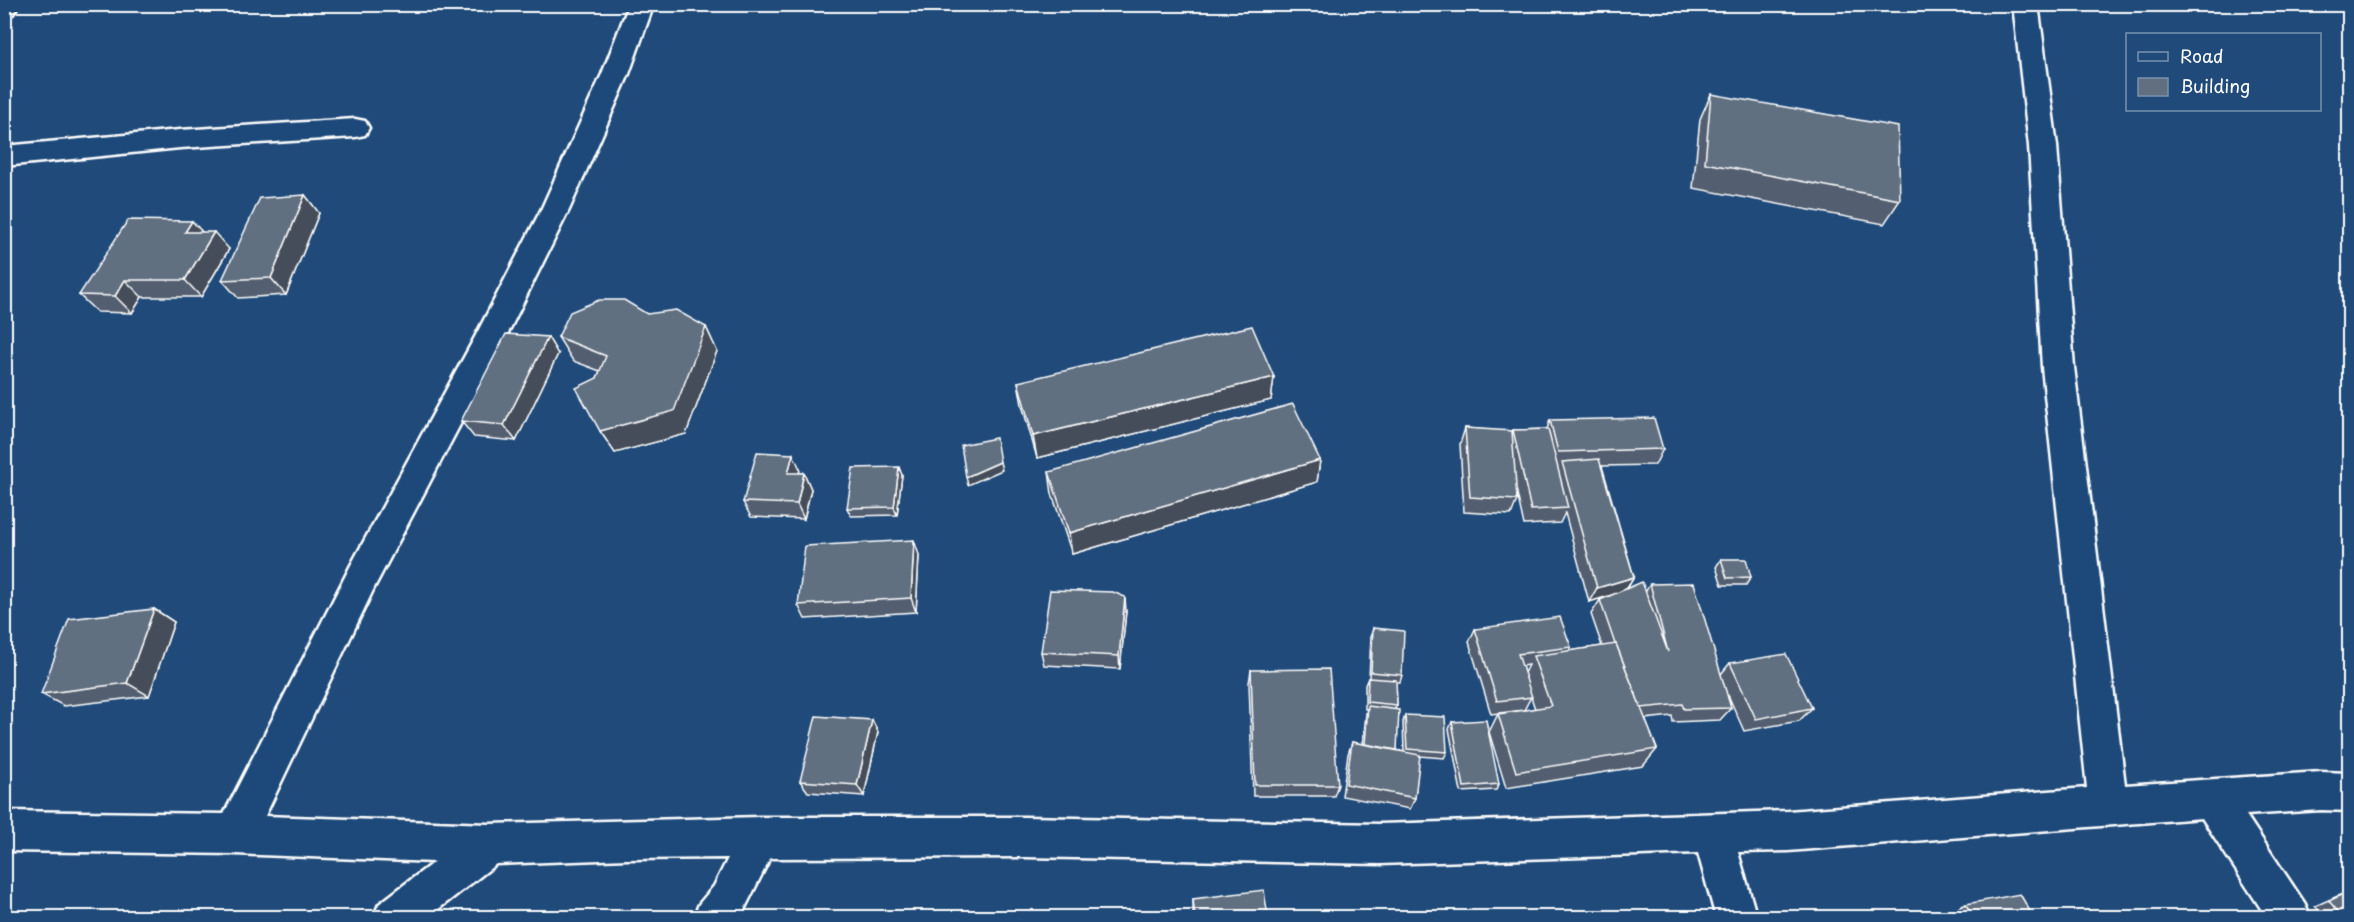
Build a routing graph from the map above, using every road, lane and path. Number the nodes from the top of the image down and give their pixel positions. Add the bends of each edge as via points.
1 (642, 4) edge
2 (2025, 4) edge
3 (356, 128) dead end
4 (4, 156) edge
5 (2349, 792) edge
6 (2212, 798) junction
7 (2108, 805) junction
8 (4, 831) edge
9 (1712, 833) junction
10 (235, 834) junction
11 (760, 837) junction
12 (489, 844) junction
13 (393, 918) edge
14 (713, 918) edge
15 (1737, 918) edge
16 (2291, 918) edge

1 - 10 street via 624,55 554,212 377,548
2 - 7 street via 2043,146 2058,367
3 - 4 street
5 - 6 street
6 - 7 street
6 - 16 street
7 - 9 street via 1788,831
8 - 10 street
9 - 11 street via 1380,844
9 - 15 street
10 - 12 street
11 - 12 street
11 - 14 street via 728,900
12 - 13 street

